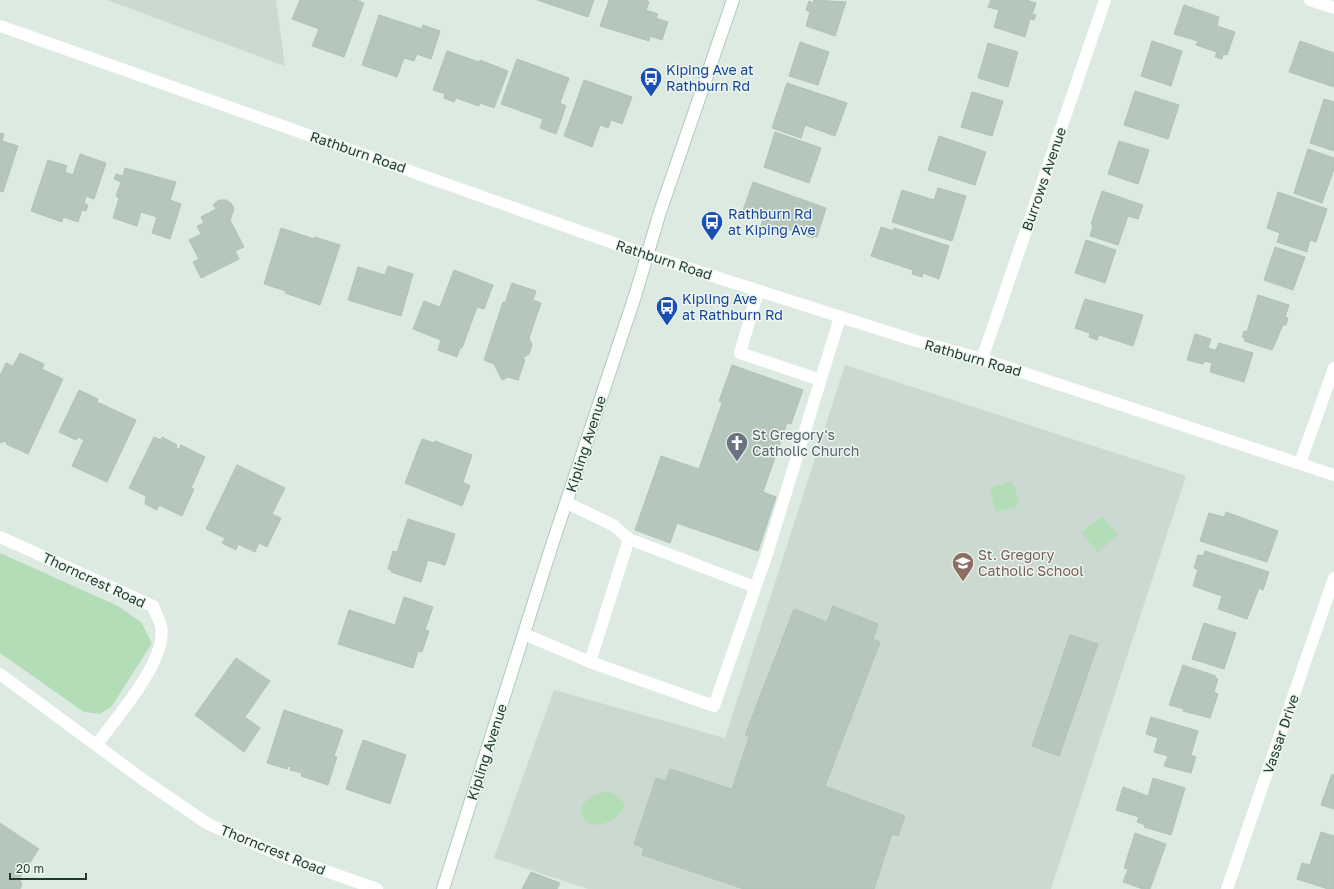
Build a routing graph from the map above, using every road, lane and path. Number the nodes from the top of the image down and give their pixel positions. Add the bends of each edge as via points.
1 (733, 0) edge
2 (1105, 0) edge
3 (1310, 0) edge
4 (1334, 8) edge
5 (0, 26) edge
6 (647, 255) junction
7 (758, 291) junction
8 (840, 317) junction
9 (982, 359) junction
10 (1334, 368) edge
11 (820, 380) junction
12 (1300, 463) junction
13 (1334, 475) edge
14 (567, 503) junction
15 (0, 537) edge
16 (629, 539) junction
17 (1334, 578) edge
18 (755, 587) junction
19 (524, 634) junction
20 (590, 662) junction
21 (0, 674) edge
22 (96, 744) junction
23 (377, 889) edge
24 (443, 889) edge
25 (1227, 889) edge

1 - 6 street, Kipling Avenue
2 - 9 street, Burrows Avenue
3 - 4 street
5 - 6 street, Rathburn Road
6 - 7 street, Rathburn Road
6 - 14 street, Kipling Avenue
7 - 8 street, Rathburn Road
7 - 11 street via 740,353
8 - 9 street, Rathburn Road
8 - 11 street
9 - 12 street, Rathburn Road
10 - 12 street
11 - 18 street
12 - 13 street, Rathburn Road
14 - 16 street via 613,525
14 - 19 street, Kipling Avenue
15 - 22 street, Thorncrest Road via 153,606 162,627 159,649 145,681
16 - 18 street
16 - 20 street
17 - 25 street, Vassar Drive
18 - 20 street via 714,706
19 - 20 street
19 - 24 street, Kipling Avenue
21 - 22 street, Thorncrest Road
22 - 23 street, Thorncrest Road via 208,824 283,856

